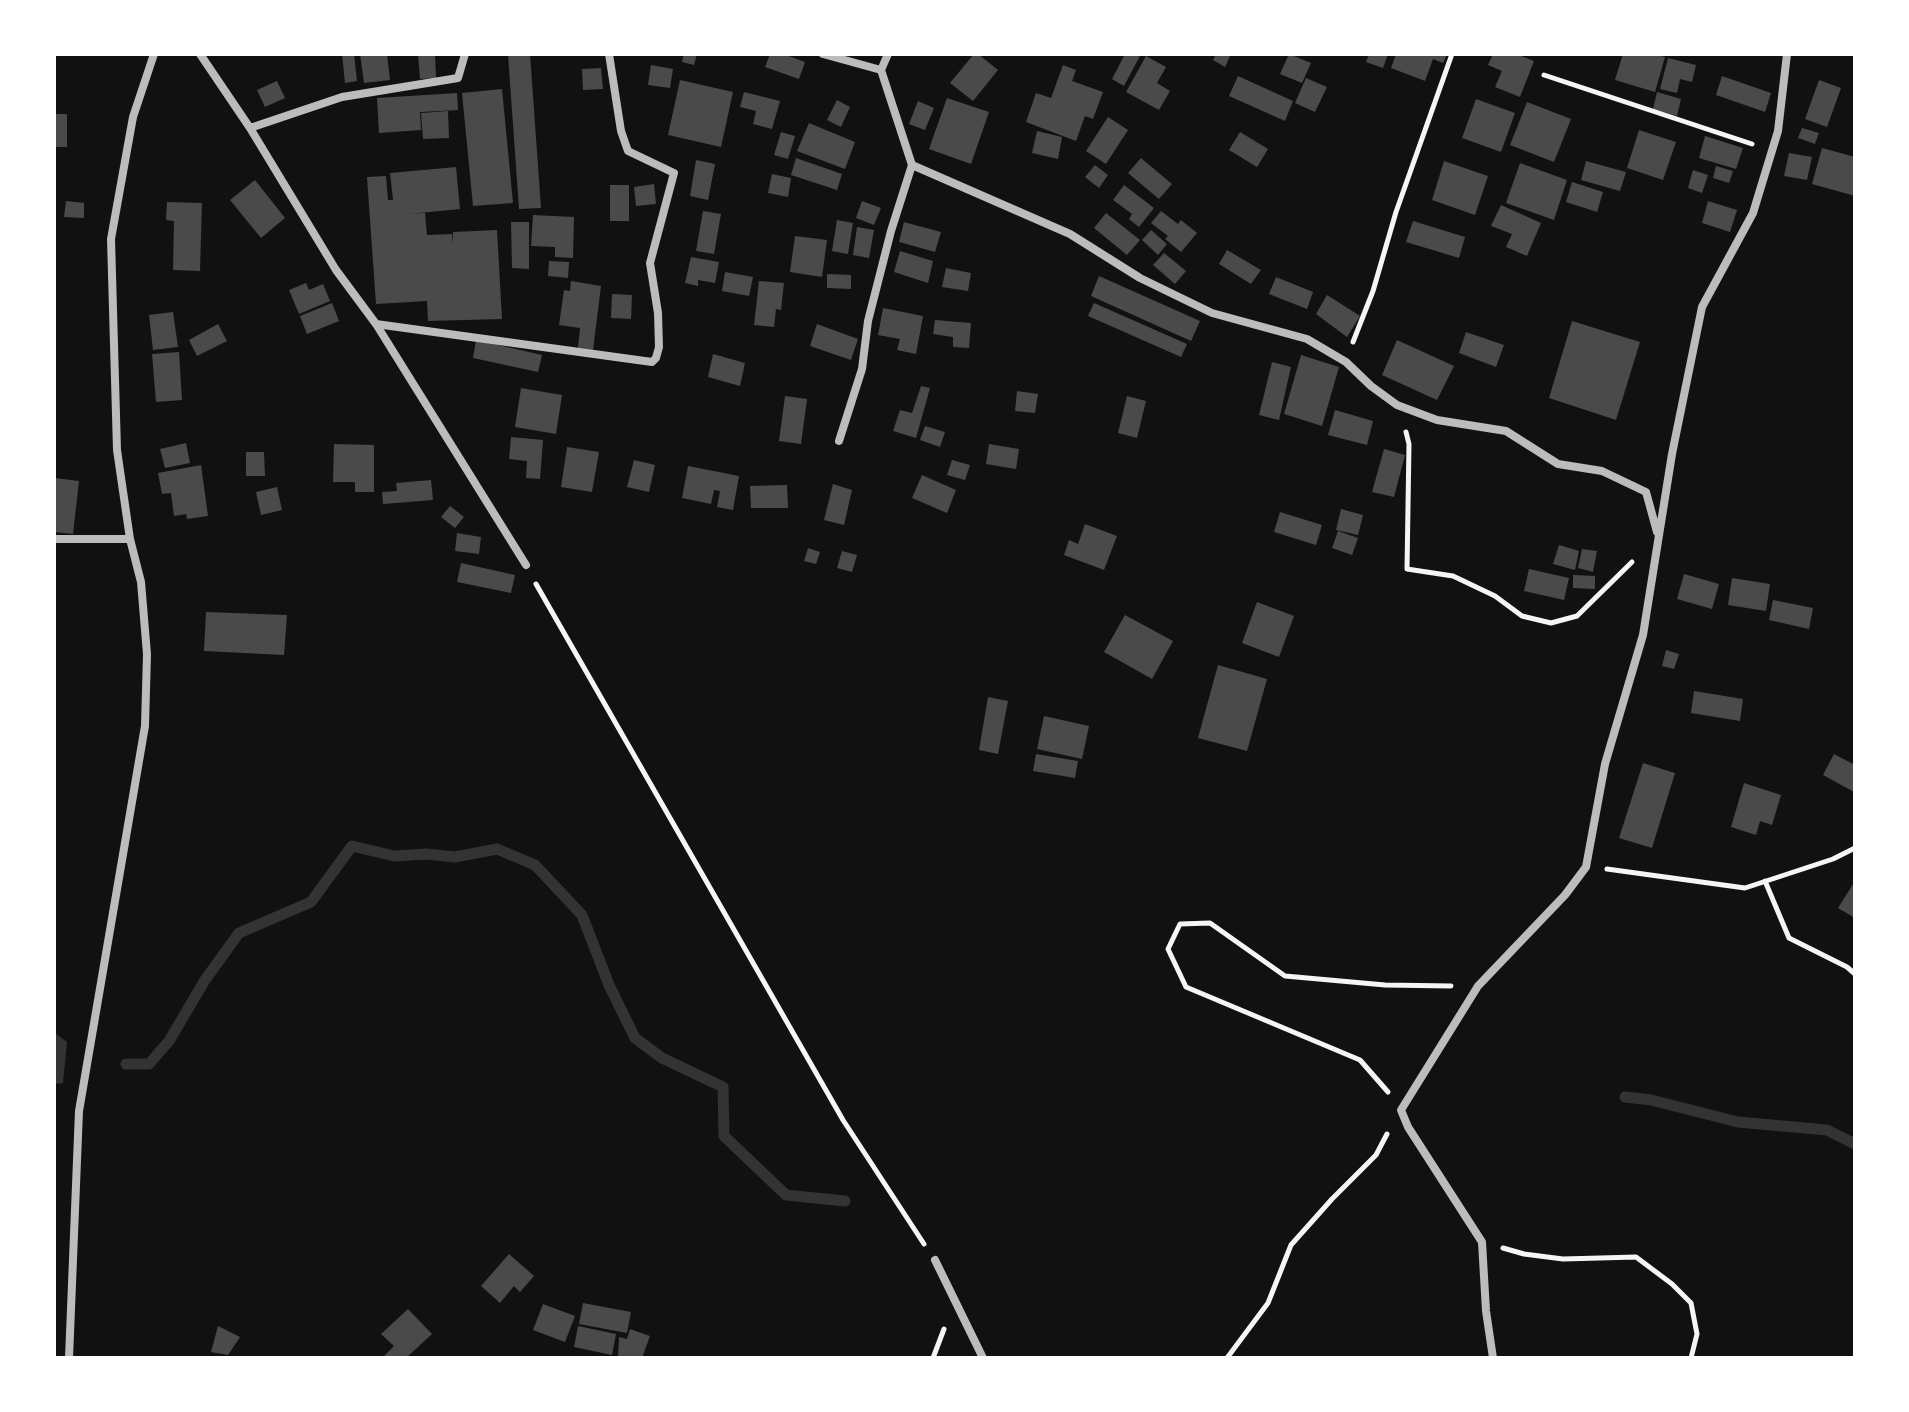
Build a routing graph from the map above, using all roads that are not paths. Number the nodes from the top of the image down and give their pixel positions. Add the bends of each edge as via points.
1 (154, 54) edge
2 (200, 54) edge
3 (465, 54) edge
4 (609, 54) edge
5 (823, 54) edge
6 (888, 54) edge
7 (1787, 54) edge
8 (881, 70) junction
9 (250, 128) junction
10 (912, 165) junction
11 (376, 324) junction
12 (839, 441) dead end
13 (1658, 536) junction
14 (54, 539) edge
15 (130, 539) junction
16 (526, 565) road end
17 (935, 1260) road end
18 (69, 1358) edge
19 (983, 1358) edge
20 (1493, 1358) edge

1 - 15 street via 133,117 111,239 117,450
2 - 9 street
3 - 9 street via 458,78 342,97
4 - 11 street via 628,151 674,173 650,263 658,313 656,358 652,362
5 - 8 street
6 - 8 street
7 - 13 street via 1778,131 1753,213 1702,307
8 - 10 street
9 - 11 street via 336,270
10 - 12 street
10 - 13 street via 1070,234 1140,278 1212,313 1307,339 1346,362 1397,405 1437,420 1506,431 1558,464 1602,471 1646,492
11 - 16 street
13 - 20 street via 1643,635 1605,764 1586,867 1478,986 1401,1110 1482,1242
14 - 15 street
15 - 18 street via 141,582 147,654 145,726 79,1111
17 - 19 street

